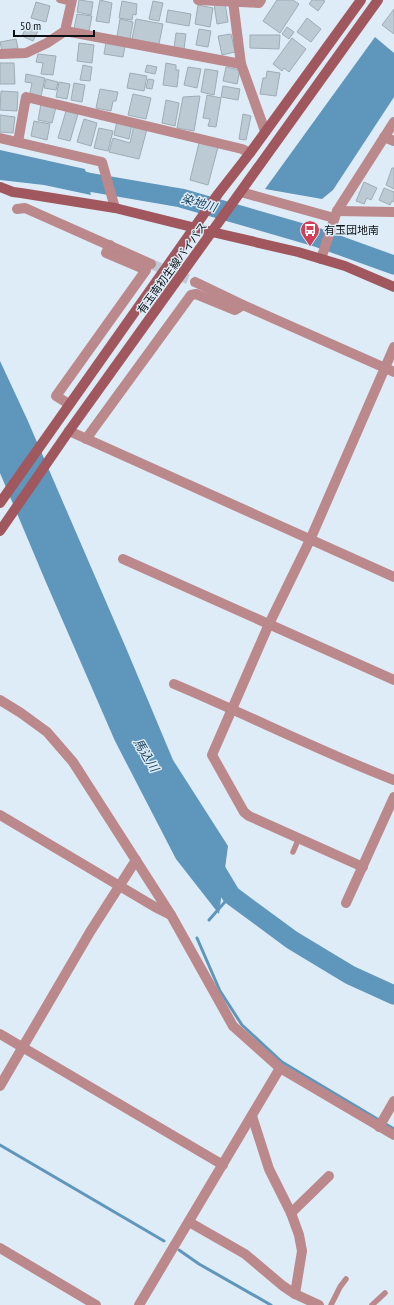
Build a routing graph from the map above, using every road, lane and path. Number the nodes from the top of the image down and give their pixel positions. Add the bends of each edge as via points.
1 (59, 0) edge
2 (198, 0) edge
3 (261, 0) edge
4 (361, 0) edge
5 (378, 0) edge
6 (233, 1) junction
7 (71, 2) edge
8 (65, 30) junction
9 (0, 54) edge
10 (241, 64) junction
11 (394, 122) edge
12 (265, 131) junction
13 (384, 137) junction
14 (0, 138) edge
15 (394, 140) edge
16 (18, 142) junction
17 (250, 153) junction
18 (0, 187) edge
19 (239, 195) junction
20 (115, 208) junction
21 (17, 209) dead end
22 (394, 212) edge
23 (335, 214) junction
24 (196, 224) junction
25 (215, 229) junction
26 (110, 246) junction
27 (321, 257) junction
28 (151, 264) tunnel mouth
29 (195, 282) tunnel mouth
30 (394, 287) edge
31 (244, 305) junction
32 (394, 348) edge
33 (390, 370) edge
34 (69, 404) junction
35 (70, 431) junction
36 (86, 439) junction
37 (0, 503) edge
38 (1, 530) edge
39 (310, 540) junction
40 (123, 559) dead end
41 (394, 577) edge
42 (269, 624) junction
43 (394, 680) edge
44 (174, 684) dead end
45 (0, 700) edge
46 (232, 708) junction
47 (394, 780) edge
48 (394, 797) edge
49 (0, 815) edge
50 (386, 815) junction
51 (394, 823) edge
52 (299, 838) junction
53 (293, 852) dead end
54 (136, 860) junction
55 (363, 867) junction
56 (119, 885) junction
57 (346, 903) dead end
58 (171, 915) junction
59 (0, 1034) edge
60 (24, 1048) junction
61 (280, 1068) junction
62 (0, 1086) edge
63 (394, 1102) edge
64 (252, 1116) junction
65 (379, 1126) junction
66 (394, 1135) edge
67 (223, 1165) junction
68 (329, 1176) dead end
69 (291, 1213) junction
70 (190, 1222) junction
71 (0, 1248) edge
72 (346, 1279) dead end
73 (385, 1293) dead end
74 (295, 1294) junction
75 (96, 1305) edge
76 (139, 1305) edge
77 (319, 1305) edge
78 (331, 1305) edge
79 (372, 1305) edge

1 - 7 lane
2 - 6 street
3 - 6 street via 259,3
4 - 12 street, 有玉南初生線バイパス
5 - 19 street, 有玉南初生線バイパス
6 - 10 street
7 - 8 street
8 - 9 street via 47,43 26,53
8 - 10 street
10 - 12 street
11 - 13 street
12 - 17 street, 有玉南初生線バイパス
13 - 15 street
13 - 23 street
14 - 16 street
16 - 17 street via 26,97
16 - 20 street via 102,162
17 - 24 street, 有玉南初生線バイパス
18 - 20 street
19 - 23 street
19 - 25 street, 有玉南初生線バイパス
20 - 24 street
21 - 26 street via 25,208
22 - 23 street
23 - 27 street
24 - 25 street
24 - 34 street, 有玉南初生線バイパス
25 - 27 street
25 - 35 street, 有玉南初生線バイパス
26 - 28 street
26 - 34 street via 106,253 146,270 56,396
27 - 30 street
29 - 31 street
31 - 33 street
31 - 36 street via 235,310 196,294 191,295
32 - 33 street
33 - 39 street
34 - 37 street, 有玉南初生線バイパス
35 - 36 street
35 - 38 street, 有玉南初生線バイパス
36 - 39 street
39 - 41 street
39 - 42 street
40 - 42 street
42 - 43 street
42 - 46 street
44 - 46 street
45 - 54 street via 47,732 73,762
46 - 47 street via 344,760
46 - 52 street via 213,758 244,812
48 - 50 street
49 - 56 street
50 - 51 street
50 - 55 street
52 - 53 lane
52 - 55 street
54 - 56 street
54 - 58 street
55 - 57 street
56 - 58 street
56 - 60 street
58 - 61 street via 233,1026
59 - 60 street
60 - 62 street
60 - 67 street
61 - 64 street
61 - 65 street
63 - 65 street
64 - 67 street
64 - 69 street via 269,1169
65 - 66 street
67 - 70 street
68 - 69 street
69 - 74 street via 302,1251
70 - 74 street via 245,1254
70 - 76 street
71 - 75 street
72 - 78 lane
73 - 79 lane
74 - 77 street

